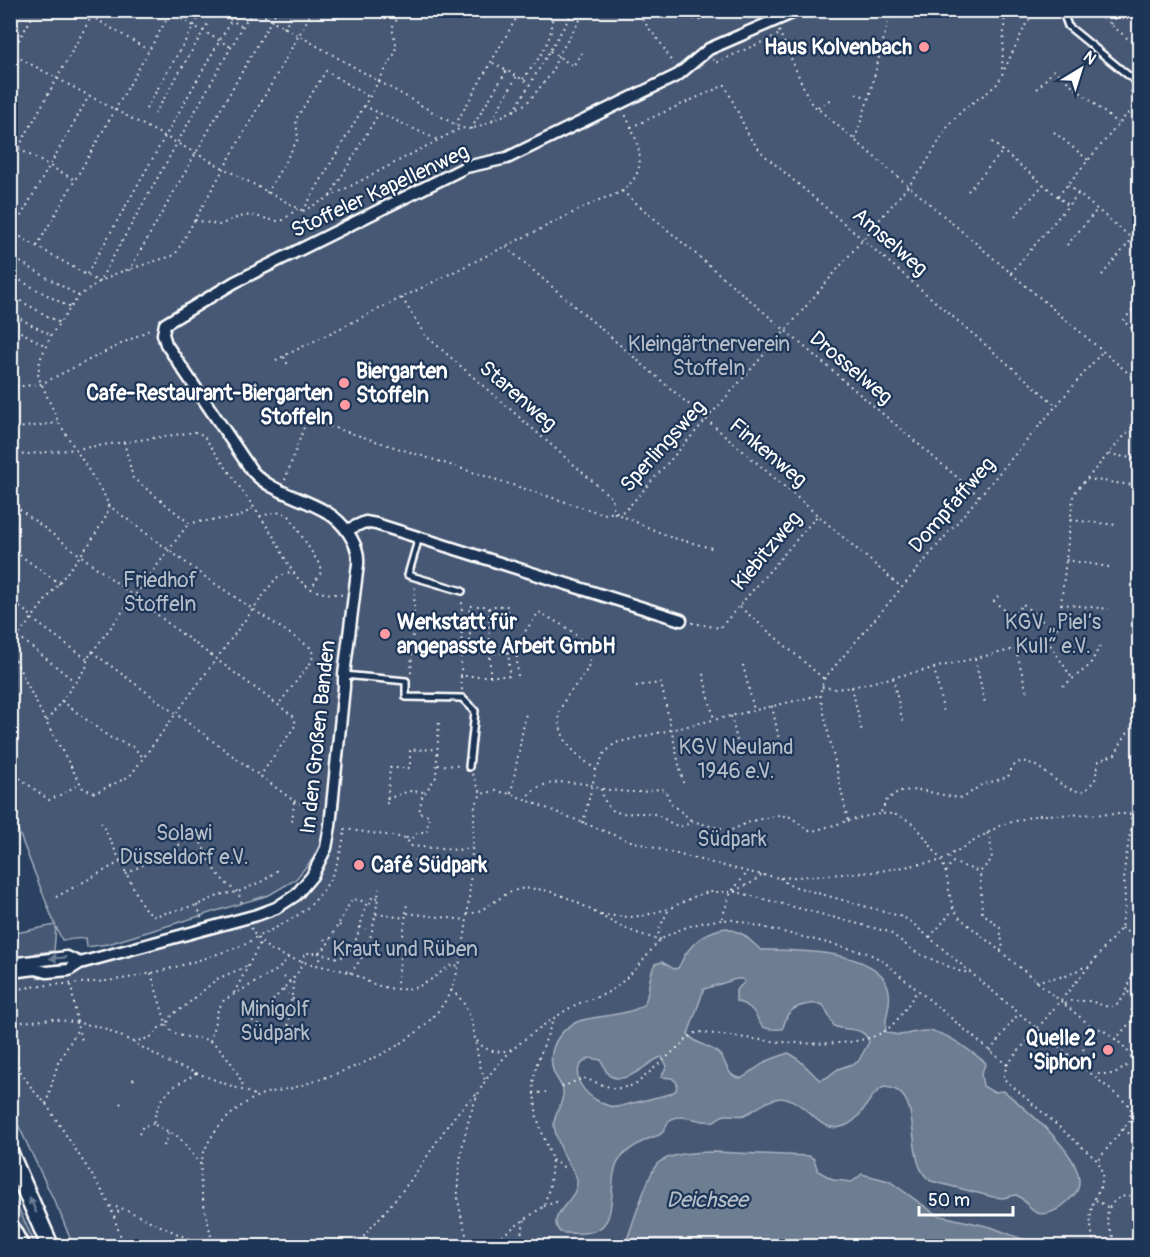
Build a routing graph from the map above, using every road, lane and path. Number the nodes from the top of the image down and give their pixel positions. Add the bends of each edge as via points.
1 (13, 10) edge
2 (36, 10) edge
3 (95, 10) edge
4 (214, 10) edge
5 (237, 10) edge
6 (253, 10) edge
7 (277, 10) edge
8 (294, 10) edge
9 (313, 10) edge
10 (402, 10) edge
11 (521, 10) edge
12 (550, 10) edge
13 (574, 10) edge
14 (586, 10) edge
15 (634, 10) edge
16 (659, 10) edge
17 (700, 10) edge
18 (799, 10) edge
19 (891, 10) edge
20 (1005, 10) edge
21 (1037, 10) edge
22 (1065, 10) edge
23 (1094, 10) edge
24 (1103, 10) edge
25 (1121, 10) edge
26 (172, 12) edge
27 (10, 15) edge
28 (1099, 15) junction
29 (92, 16) junction
30 (199, 17) dead end
31 (231, 20) junction
32 (271, 20) junction
33 (775, 21) junction
34 (208, 23) dead end
35 (1110, 24) junction
36 (194, 26) junction
37 (243, 27) junction
38 (284, 28) junction
39 (203, 31) junction
40 (780, 34) junction
41 (299, 36) junction
42 (220, 41) junction
43 (231, 47) junction
44 (709, 49) junction
45 (1140, 49) edge
46 (148, 50) junction
47 (549, 51) junction
48 (584, 51) dead end
49 (11, 54) edge
50 (558, 56) junction
51 (491, 63) junction
52 (507, 70) junction
53 (1002, 72) junction
54 (678, 75) junction
55 (517, 76) junction
56 (58, 79) junction
57 (523, 79) junction
58 (378, 81) junction
59 (529, 83) junction
60 (1140, 85) edge
61 (1037, 89) dead end
62 (856, 94) dead end
63 (89, 96) junction
64 (369, 97) junction
65 (869, 97) junction
66 (831, 99) dead end
67 (1139, 100) edge
68 (620, 103) junction
69 (364, 106) junction
70 (818, 108) junction
71 (146, 109) dead end
72 (116, 110) junction
73 (514, 111) junction
74 (379, 113) junction
75 (155, 114) dead end
76 (1128, 114) junction
77 (491, 122) junction
78 (1140, 124) edge
79 (456, 125) junction
80 (1118, 125) junction
81 (631, 127) junction
82 (462, 128) junction
83 (471, 129) junction
84 (1054, 132) dead end
85 (165, 137) junction
86 (855, 139) junction
87 (439, 140) junction
88 (992, 142) dead end
89 (177, 144) junction
90 (19, 149) junction
91 (1003, 151) junction
92 (195, 154) junction
93 (1088, 160) junction
94 (10, 163) edge
95 (49, 166) junction
96 (224, 169) junction
97 (75, 180) junction
98 (1044, 184) junction
99 (909, 185) junction
100 (1067, 185) junction
101 (622, 191) junction
102 (968, 191) dead end
103 (267, 193) junction
104 (1078, 194) junction
105 (1058, 196) junction
106 (329, 198) junction
107 (1068, 205) junction
108 (297, 209) junction
109 (1097, 210) junction
110 (303, 211) junction
111 (1015, 216) dead end
112 (195, 220) junction
113 (11, 231) edge
114 (863, 238) junction
115 (1132, 239) junction
116 (1067, 245) dead end
117 (1140, 245) edge
118 (37, 246) junction
119 (506, 248) junction
120 (10, 256) edge
121 (129, 271) junction
122 (1011, 273) junction
123 (10, 275) edge
124 (86, 275) junction
125 (1102, 275) dead end
126 (99, 282) junction
127 (10, 295) edge
128 (79, 296) junction
129 (402, 298) junction
130 (1140, 301) edge
131 (71, 308) junction
132 (10, 314) edge
133 (61, 323) junction
134 (10, 326) edge
135 (163, 328) junction
136 (785, 331) junction
137 (51, 335) junction
138 (1140, 335) edge
139 (46, 346) junction
140 (1102, 351) junction
141 (284, 357) junction
142 (276, 360) dead end
143 (289, 367) dead end
144 (1140, 383) edge
145 (10, 384) edge
146 (41, 384) junction
147 (1057, 406) junction
148 (313, 410) dead end
149 (1140, 418) edge
150 (307, 419) junction
151 (705, 420) junction
152 (59, 423) junction
153 (10, 429) edge
154 (124, 442) junction
155 (76, 449) junction
156 (1109, 454) junction
157 (10, 456) edge
158 (1136, 459) dead end
159 (1087, 479) junction
160 (1132, 484) dead end
161 (281, 491) junction
162 (979, 496) junction
163 (10, 502) edge
164 (108, 505) junction
165 (253, 509) junction
166 (615, 513) junction
167 (817, 515) junction
168 (260, 516) junction
169 (1071, 520) junction
170 (189, 523) junction
171 (1117, 525) dead end
172 (347, 530) junction
173 (419, 537) junction
174 (10, 548) edge
175 (715, 549) dead end
176 (169, 551) junction
177 (81, 555) junction
178 (1066, 560) junction
179 (1109, 567) dead end
180 (292, 571) junction
181 (416, 577) junction
182 (60, 584) junction
183 (902, 587) junction
184 (311, 590) junction
185 (462, 591) joint
186 (134, 596) junction
187 (998, 596) dead end
188 (353, 597) junction
189 (10, 600) edge
190 (1061, 604) junction
191 (740, 607) junction
192 (253, 608) junction
193 (489, 608) junction
194 (1109, 609) dead end
195 (32, 618) junction
196 (681, 620) joint
197 (1055, 632) junction
198 (18, 636) junction
199 (1047, 640) junction
200 (1100, 646) dead end
201 (11, 649) edge
202 (1016, 649) junction
203 (490, 650) junction
204 (92, 652) junction
205 (509, 652) junction
206 (517, 652) junction
207 (486, 653) junction
208 (493, 653) junction
209 (462, 654) junction
210 (470, 654) junction
211 (490, 658) junction
212 (87, 659) junction
213 (216, 659) junction
214 (975, 659) junction
215 (743, 665) dead end
216 (934, 668) junction
217 (703, 674) dead end
218 (344, 675) junction
219 (462, 676) junction
220 (490, 676) junction
221 (518, 676) dead end
222 (824, 678) junction
223 (893, 678) junction
224 (1073, 679) junction
225 (406, 681) junction
226 (75, 682) junction
227 (636, 686) dead end
228 (1063, 686) dead end
229 (822, 687) junction
230 (852, 687) junction
231 (1027, 693) dead end
232 (820, 695) junction
233 (462, 698) junction
234 (62, 701) junction
235 (985, 703) dead end
236 (278, 705) junction
237 (772, 706) junction
238 (754, 710) junction
239 (526, 713) dead end
240 (176, 714) junction
241 (944, 714) dead end
242 (730, 716) junction
243 (1140, 716) edge
244 (714, 719) junction
245 (439, 720) dead end
246 (46, 722) junction
247 (903, 723) dead end
248 (671, 729) junction
249 (862, 732) dead end
250 (782, 749) dead end
251 (438, 750) junction
252 (144, 758) junction
253 (447, 759) dead end
254 (742, 761) dead end
255 (438, 765) junction
256 (447, 765) junction
257 (470, 767) junction
258 (596, 770) junction
259 (10, 771) edge
260 (260, 776) junction
261 (79, 784) junction
262 (594, 785) junction
263 (684, 787) dead end
264 (601, 789) junction
265 (424, 792) junction
266 (481, 794) junction
267 (511, 794) junction
268 (387, 800) junction
269 (525, 800) junction
270 (294, 801) junction
271 (387, 804) dead end
272 (1140, 806) edge
273 (331, 812) junction
274 (881, 812) junction
275 (1130, 814) junction
276 (692, 821) junction
277 (848, 821) junction
278 (101, 822) dead end
279 (583, 823) junction
280 (292, 824) dead end
281 (330, 826) junction
282 (987, 833) junction
283 (406, 838) junction
284 (471, 847) junction
285 (949, 856) junction
286 (408, 860) dead end
287 (940, 861) junction
288 (120, 862) junction
289 (952, 862) junction
290 (431, 863) dead end
291 (279, 868) dead end
292 (748, 872) junction
293 (980, 872) junction
294 (945, 873) junction
295 (126, 874) junction
296 (762, 874) junction
297 (780, 878) junction
298 (379, 889) dead end
299 (238, 892) junction
300 (732, 892) junction
301 (56, 897) dead end
302 (378, 898) junction
303 (407, 901) dead end
304 (344, 902) dead end
305 (367, 902) junction
306 (350, 903) junction
307 (356, 904) dead end
308 (197, 905) junction
309 (670, 908) junction
310 (953, 908) junction
311 (406, 913) junction
312 (376, 914) junction
313 (466, 914) junction
314 (601, 915) junction
315 (201, 916) dead end
316 (246, 918) junction
317 (405, 918) junction
318 (721, 919) junction
319 (466, 920) junction
320 (339, 925) junction
321 (360, 927) junction
322 (344, 928) dead end
323 (366, 928) dead end
324 (1121, 928) junction
325 (352, 936) dead end
326 (1140, 936) edge
327 (357, 937) junction
328 (930, 937) junction
329 (324, 939) dead end
330 (660, 940) junction
331 (260, 943) junction
332 (328, 944) junction
333 (352, 949) junction
334 (344, 951) dead end
335 (359, 951) dead end
336 (1000, 951) junction
337 (320, 953) junction
338 (349, 954) junction
339 (288, 957) junction
340 (320, 960) dead end
341 (1140, 961) edge
342 (302, 962) junction
343 (80, 963) junction
344 (10, 964) edge
345 (36, 966) junction
346 (247, 966) junction
347 (458, 966) junction
348 (1090, 966) junction
349 (69, 970) junction
350 (10, 972) edge
351 (151, 973) dead end
352 (350, 973) junction
353 (970, 973) junction
354 (1132, 974) junction
355 (1137, 974) dead end
356 (284, 977) dead end
357 (294, 977) junction
358 (1036, 981) junction
359 (290, 982) junction
360 (397, 983) dead end
361 (70, 984) junction
362 (283, 990) junction
363 (451, 990) junction
364 (918, 990) junction
365 (10, 992) edge
366 (1128, 992) junction
367 (288, 994) dead end
368 (233, 995) junction
369 (1139, 998) edge
370 (292, 999) junction
371 (298, 1000) dead end
372 (1060, 1000) junction
373 (270, 1004) junction
374 (1065, 1004) junction
375 (276, 1008) dead end
376 (282, 1013) dead end
377 (1019, 1013) junction
378 (1138, 1013) edge
379 (290, 1014) junction
380 (553, 1020) junction
381 (252, 1021) dead end
382 (258, 1021) junction
383 (77, 1022) junction
384 (10, 1023) edge
385 (166, 1025) junction
386 (288, 1026) junction
387 (295, 1026) dead end
388 (78, 1029) junction
389 (275, 1032) dead end
390 (1089, 1033) dead end
391 (265, 1039) junction
392 (276, 1039) junction
393 (82, 1040) dead end
394 (1115, 1040) junction
395 (210, 1041) junction
396 (477, 1041) junction
397 (133, 1042) junction
398 (10, 1043) edge
399 (265, 1045) dead end
400 (514, 1048) junction
401 (990, 1051) junction
402 (1085, 1062) dead end
403 (1007, 1065) junction
404 (1128, 1065) dead end
405 (1139, 1067) edge
406 (196, 1073) junction
407 (1098, 1074) dead end
408 (485, 1080) junction
409 (562, 1087) dead end
410 (244, 1089) junction
411 (546, 1092) dead end
412 (477, 1094) junction
413 (533, 1094) junction
414 (258, 1096) junction
415 (46, 1104) junction
416 (1140, 1110) edge
417 (1132, 1112) junction
418 (1130, 1120) junction
419 (153, 1124) junction
420 (1123, 1129) junction
421 (169, 1132) junction
422 (139, 1134) dead end
423 (1140, 1140) edge
424 (164, 1146) dead end
425 (10, 1154) edge
426 (552, 1160) junction
427 (1098, 1161) junction
428 (201, 1165) junction
429 (565, 1168) dead end
430 (1140, 1199) edge
431 (1095, 1200) junction
432 (559, 1201) dead end
433 (110, 1206) junction
434 (544, 1206) junction
435 (121, 1208) junction
436 (1110, 1208) junction
437 (114, 1217) junction
438 (525, 1219) junction
439 (10, 1227) edge
440 (212, 1242) junction
441 (20, 1246) edge
442 (50, 1246) edge
443 (124, 1246) edge
444 (216, 1246) edge
445 (356, 1246) edge
446 (469, 1246) edge
447 (487, 1246) edge
448 (510, 1246) edge
449 (1094, 1246) edge
450 (1108, 1246) edge

1 - 27 path
2 - 49 path
3 - 29 path
4 - 31 path
5 - 31 path
6 - 32 path
6 - 37 path
7 - 32 path
8 - 38 path
9 - 41 path
10 - 58 path via 392,28 395,53
11 - 51 path
12 - 57 path via 548,41
13 - 47 path
14 - 50 path
15 - 54 path via 662,45
16 - 17 path via 700,20
18 - 33 street, Stoffeler Kapellenweg
19 - 65 path
20 - 53 path
21 - 53 path, Sperlingsweg
22 - 60 lane via 1068,26
23 - 28 path
24 - 28 path
25 - 35 path
26 - 36 path
26 - 46 path
28 - 35 path
29 - 46 path
29 - 56 path
30 - 36 path
31 - 37 path
31 - 42 path
32 - 38 path
32 - 92 path
33 - 40 path
33 - 44 street, Stoffeler Kapellenweg
34 - 39 path
35 - 45 path
36 - 39 path
36 - 71 path
37 - 43 path
38 - 41 path
39 - 42 path
39 - 75 path
40 - 44 path via 715,63
40 - 70 path via 810,102
41 - 58 path
41 - 96 path
42 - 43 path
42 - 85 path
43 - 89 path
44 - 54 street, Stoffeler Kapellenweg
46 - 72 path
47 - 50 path
47 - 59 path
48 - 50 path via 573,66
49 - 56 path
50 - 73 path via 546,83
51 - 52 path
51 - 79 path
52 - 55 path
52 - 83 path
53 - 99 path, Sperlingsweg via 994,87 950,123
54 - 68 street, Stoffeler Kapellenweg
55 - 57 path
55 - 77 path
56 - 63 path
56 - 90 path
57 - 59 path
58 - 64 path
58 - 79 path
59 - 73 path
61 - 80 path via 1054,70
62 - 65 path
63 - 72 path
63 - 95 path
64 - 69 path
64 - 103 path via 326,71 296,119 298,139
65 - 86 path
66 - 70 path
67 - 76 path
68 - 81 path
68 - 135 street, Stoffeler Kapellenweg via 507,158 466,167 234,282 169,320
69 - 74 path
69 - 110 path
70 - 86 path
72 - 85 path
72 - 97 path
73 - 77 path
74 - 87 path
74 - 106 path
76 - 78 path
76 - 80 path
77 - 83 path
79 - 82 path
80 - 93 path
81 - 101 path via 639,145 639,166
81 - 114 path, Amselweg via 725,85 756,147
82 - 83 path
82 - 87 path
84 - 93 path
85 - 89 path
85 - 124 path
86 - 99 path
87 - 106 path
88 - 91 path
89 - 92 path
89 - 126 path
90 - 94 path
90 - 95 path
91 - 98 path
91 - 102 path
92 - 96 path
92 - 121 path
93 - 100 path
95 - 97 path
95 - 113 path
96 - 103 path
96 - 112 path
97 - 118 path
98 - 105 path
98 - 111 path
99 - 114 path, Sperlingsweg
99 - 122 path
100 - 104 path
100 - 105 path
101 - 119 path
101 - 136 path, Drosselweg
103 - 108 path
104 - 107 path
104 - 109 path
105 - 107 path
106 - 110 path
107 - 122 path
108 - 110 path
108 - 112 path via 283,220 251,215 219,225
109 - 115 path
109 - 116 path
112 - 121 path via 175,255
113 - 118 path
114 - 136 path, Sperlingsweg
114 - 147 path, Amselweg
115 - 117 path
115 - 125 path
118 - 124 path
119 - 129 path
119 - 151 path, Finkenweg
120 - 128 path
121 - 126 path
122 - 140 path
123 - 131 path
124 - 126 path
126 - 128 path
127 - 133 path
128 - 131 path
129 - 141 path
129 - 166 path, Starenweg via 424,335 612,498
130 - 138 path via 1123,321
131 - 133 path
132 - 137 path
133 - 137 path
134 - 139 path
135 - 146 path via 154,327
135 - 161 street, In den Großen Banden via 166,344 252,471
136 - 151 path, Sperlingsweg
136 - 162 path, Drosselweg
137 - 139 path
139 - 146 path via 38,368
140 - 144 path
140 - 147 path, Dompfaffweg
141 - 142 path
141 - 143 path
145 - 146 path
146 - 152 path
147 - 162 path, Dompfaffweg
148 - 150 path
149 - 156 path
150 - 161 path
150 - 166 path, Sperlingsweg via 603,514
151 - 166 path, Sperlingsweg via 625,511
151 - 167 path, Finkenweg
152 - 153 path
152 - 155 path
154 - 155 path
154 - 165 path via 195,432 203,435
154 - 170 path via 133,478
155 - 157 path
155 - 164 path
156 - 158 path
156 - 159 path
159 - 160 path
159 - 169 path via 1073,497
161 - 172 street, In den Großen Banden via 327,510
162 - 183 path, Dompfaffweg
163 - 177 path
164 - 176 path
164 - 177 path via 107,515
165 - 168 path
165 - 170 path via 239,517
166 - 175 path via 670,537
167 - 183 path, Finkenweg
167 - 191 path, Kiebitzweg
168 - 180 path
168 - 184 path via 279,512 290,517 321,567
169 - 171 path
169 - 178 path
170 - 176 path
172 - 173 street via 365,522
172 - 188 street, In den Großen Banden via 359,556
173 - 181 lane via 408,575
173 - 196 street
174 - 182 path
176 - 186 path
176 - 192 path
177 - 182 path
177 - 186 path
178 - 179 path
178 - 190 path
180 - 184 path
180 - 192 path via 276,578
181 - 185 lane
181 - 225 path via 411,676 406,676
182 - 195 path
183 - 222 path, Dompfaffweg
184 - 188 path
185 - 209 path
186 - 204 path
186 - 213 path
187 - 197 path via 994,601 1012,617 1023,604
188 - 218 street, In den Großen Banden
189 - 195 path
190 - 194 path
190 - 197 path
191 - 196 path, Kiebitzweg via 720,628
191 - 222 path
192 - 213 path
192 - 236 path via 311,648 313,654 312,661
193 - 203 path
193 - 205 path via 508,606
193 - 210 path via 470,606
195 - 198 path
195 - 212 path
197 - 199 path
198 - 201 path
198 - 226 path
199 - 202 path
199 - 224 path
200 - 224 path via 1089,666
201 - 246 path
202 - 214 path
202 - 231 path
203 - 207 path
203 - 208 path
204 - 212 path
204 - 240 path
205 - 206 path
205 - 208 path
205 - 220 path via 509,676
206 - 221 path
206 - 258 path via 518,641 539,612 584,645 589,659 587,669 562,701 559,724 573,751
207 - 210 path
207 - 211 path
208 - 211 path
209 - 210 path
209 - 219 path
211 - 220 path
212 - 226 path via 87,666
213 - 236 path
213 - 240 path
214 - 216 path
214 - 235 path
215 - 238 path
216 - 223 path
216 - 241 path
217 - 244 path
218 - 225 lane
218 - 273 street, In den Großen Banden
219 - 220 path
219 - 233 path
222 - 229 path
223 - 230 path
223 - 247 path
224 - 228 path
225 - 233 lane via 406,697
226 - 234 path
227 - 248 path via 661,683
229 - 230 path
229 - 232 path
230 - 249 path
232 - 237 path
232 - 277 path
233 - 257 lane via 475,711
234 - 246 path
234 - 252 path
236 - 260 path via 293,716 296,724
237 - 238 path
237 - 250 path
238 - 242 path
239 - 267 path
240 - 252 path
240 - 260 path
242 - 244 path
242 - 254 path
243 - 274 path via 1116,754 1099,761 1095,780 1085,790 1072,790 1021,761 1012,767 1008,777 975,788 966,796 899,791 887,800
244 - 248 path
245 - 251 path
246 - 261 path
248 - 258 path via 615,743
248 - 263 path
251 - 255 path
251 - 268 path via 410,750 410,768 390,768
252 - 261 path via 130,776 103,791 89,792
253 - 256 path
255 - 256 path
255 - 265 path via 436,777
256 - 257 path
257 - 266 path
258 - 262 path
259 - 261 path via 49,800
260 - 270 path
262 - 264 path
262 - 269 path via 544,785
262 - 279 path
264 - 276 path via 639,793 663,789
264 - 276 path via 609,806 623,814 655,815 679,827
265 - 268 path via 409,791
265 - 283 path via 419,813 429,815 427,832
266 - 267 path via 496,790
266 - 284 path via 475,806
267 - 269 path
268 - 271 path
269 - 279 path
270 - 273 path
270 - 280 path
272 - 275 path
273 - 281 street, In den Großen Banden
274 - 277 path
274 - 287 path via 898,815 915,826
275 - 282 path via 1038,814
275 - 324 path
276 - 277 path via 729,831 779,815 813,831
278 - 288 path
279 - 292 path via 669,852
281 - 283 path
281 - 316 street, In den Großen Banden via 323,854 296,895 276,908
282 - 285 path
282 - 293 path via 992,859
283 - 284 path via 411,846 458,850
284 - 313 path
285 - 287 path
285 - 289 path
286 - 290 path
287 - 294 path
287 - 297 path via 882,871
288 - 295 path
288 - 301 path
289 - 293 path
289 - 294 path
291 - 299 path via 263,881
292 - 296 path
292 - 300 path
293 - 336 path via 982,912 1000,928
294 - 310 path
295 - 299 path via 197,836 220,878
295 - 308 path via 143,907 154,916
296 - 297 path
296 - 300 path
297 - 328 path via 789,885 903,917
298 - 302 path
299 - 308 path
299 - 316 path
300 - 309 path via 698,895
300 - 318 path
300 - 353 path via 889,932 917,953
302 - 305 path
302 - 312 path
303 - 311 path
304 - 306 path
305 - 306 path via 352,899
305 - 321 path
306 - 307 path
306 - 320 path
308 - 315 path
309 - 314 path via 630,917
309 - 330 path via 658,931
310 - 328 path
310 - 336 path
311 - 317 path
311 - 319 path
312 - 317 path
312 - 352 path via 371,937
313 - 314 path via 511,892 534,889 565,897
313 - 319 path
314 - 330 path
316 - 331 path
316 - 343 street, In den Großen Banden
317 - 360 path
318 - 330 path
318 - 364 path via 868,953
319 - 347 path
320 - 322 path
320 - 332 path
321 - 323 path
321 - 327 path
324 - 326 path
324 - 348 path
325 - 327 path
327 - 333 path
328 - 353 path
329 - 332 path
330 - 380 path via 612,990 568,1008
331 - 339 path
331 - 346 path
332 - 337 path
333 - 335 path
333 - 338 path
334 - 338 path
336 - 358 path
337 - 338 path via 342,958
337 - 340 path
337 - 342 path via 305,953
339 - 342 path
339 - 368 path via 277,970
341 - 354 path
342 - 352 path
342 - 357 path
343 -> 345 street, In den Großen Banden via 67,957 45,959
343 - 349 street, In den Großen Banden
344 - 345 street, In den Großen Banden
345 - 349 street, In den Großen Banden via 47,972
345 - 350 street, In den Großen Banden
346 - 368 path
346 - 385 path via 217,979 173,1014
347 - 352 path via 452,965 420,986 405,989 372,984
347 - 363 path
348 - 358 path via 1066,976
348 - 372 path
349 - 361 path
351 - 385 path
353 - 377 path
354 - 355 path
354 - 366 path
356 - 359 path
357 - 359 path
357 - 370 path
358 - 372 path
359 - 362 path
361 - 365 path
361 - 383 path
362 - 367 path
362 - 373 path
363 - 396 path via 468,1012
363 - 414 path via 423,1026 382,1053 330,1076
364 - 401 path
364 - 409 path via 890,1028 865,1040 814,1044 699,1032 634,1085 615,1089 583,1078
366 - 369 path
366 - 374 path via 1115,1006 1078,1000
368 - 395 path via 220,1005
369 - 378 path via 1130,1010
370 - 371 path
370 - 379 path
372 - 374 path
372 - 403 path
373 - 375 path
373 - 382 path
374 - 394 path
376 - 379 path
377 - 401 path
377 - 417 path, bridge via 1130,1106
378 - 394 path
379 - 386 path
380 - 400 path
380 - 413 path via 536,1066
381 - 382 path
382 - 391 path via 259,1037
383 - 384 path via 54,1019
383 - 388 path
383 - 397 path via 102,1027
385 - 395 path via 187,1038
385 - 397 path via 148,1038
386 - 387 path
386 - 392 path via 287,1036
388 - 393 path
388 - 415 path via 58,1063
389 - 392 path
390 - 402 path via 1083,1046
391 - 392 path
391 - 399 path
394 - 405 path
395 - 410 path via 234,1065
396 - 400 path via 496,1052
396 - 408 path
397 - 406 path
398 - 415 path via 21,1072
400 - 408 path
401 - 403 path
403 - 427 path via 1003,1078
404 - 407 path via 1115,1074
406 - 410 path
406 - 419 path via 175,1085 162,1099
408 - 412 path
410 - 414 path
411 - 413 path
412 - 445 path via 455,1115 413,1177
412 - 446 path via 459,1176 460,1213
413 - 426 path
414 - 428 path via 221,1124
415 - 433 path
416 - 417 path
417 - 418 path
418 - 420 path
418 - 423 path
419 - 421 path
419 - 422 path via 143,1126
420 - 423 path
420 - 427 path
421 - 424 path
421 - 428 path via 179,1137
442 -> 425 main road
426 - 429 path
426 - 434 path
427 - 431 path via 1102,1186
428 - 440 path
430 - 436 path via 1122,1196
431 - 436 path
431 - 449 path via 1090,1220
432 - 434 path
433 - 435 path
433 - 437 path
434 - 438 path
435 - 437 path
435 - 440 path via 193,1241
436 - 450 path via 1108,1222 1114,1240
437 - 443 path
438 - 447 path
438 - 448 path via 520,1238
439 - 441 main road
440 - 444 path

